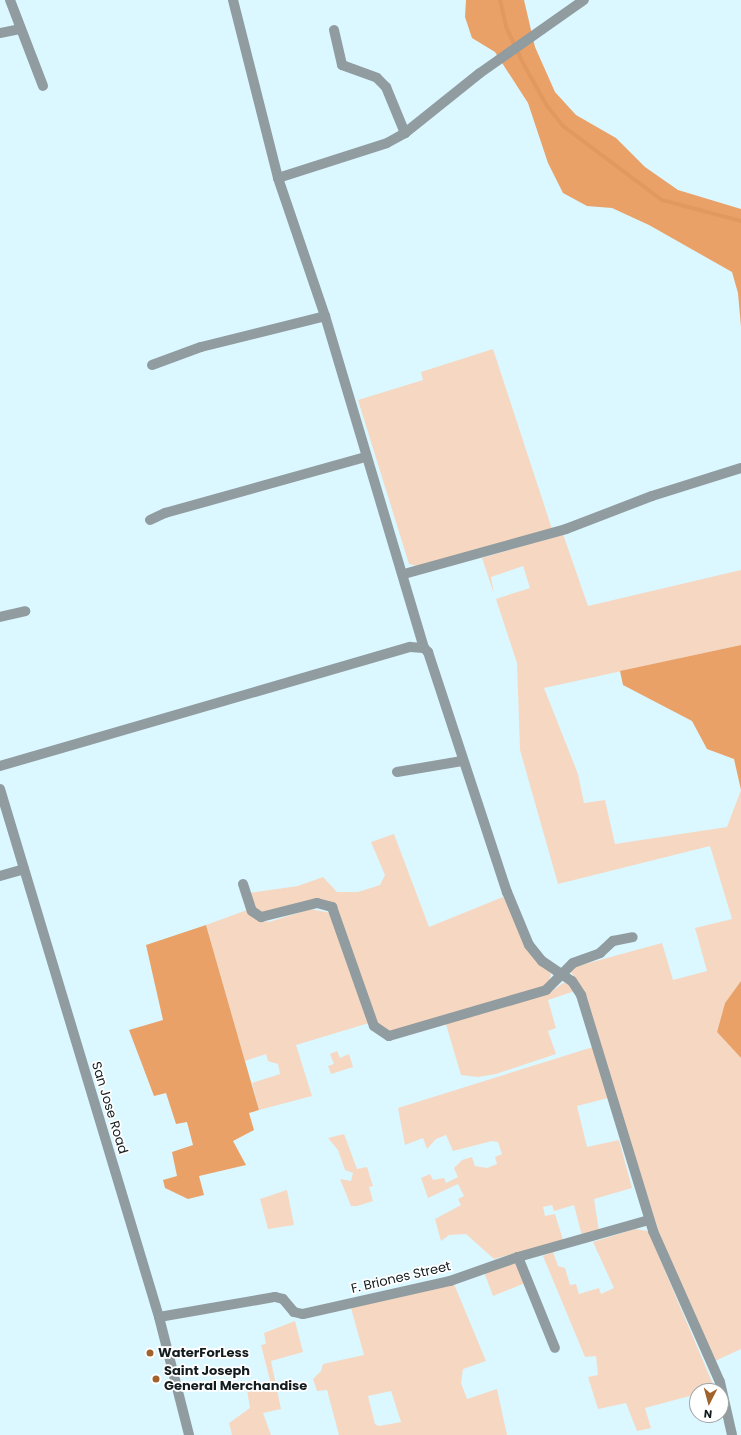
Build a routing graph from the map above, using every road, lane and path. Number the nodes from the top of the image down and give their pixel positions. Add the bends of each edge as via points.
1 (233, 0) edge
2 (584, 0) edge
3 (7, 4) edge
4 (20, 29) junction
5 (334, 30) dead end
6 (0, 33) edge
7 (43, 86) dead end
8 (405, 133) junction
9 (278, 178) junction
10 (325, 316) junction
11 (152, 365) dead end
12 (366, 457) junction
13 (741, 468) edge
14 (150, 520) dead end
15 (404, 574) junction
16 (25, 611) dead end
17 (0, 617) edge
18 (424, 648) junction
19 (462, 760) junction
20 (0, 766) edge
21 (397, 772) dead end
22 (0, 790) edge
23 (24, 869) junction
24 (0, 876) edge
25 (242, 884) dead end
26 (633, 937) dead end
27 (562, 974) junction
28 (649, 1220) junction
29 (518, 1257) junction
30 (159, 1317) junction
31 (555, 1348) dead end
32 (189, 1435) edge
33 (732, 1435) edge

1 - 9 street
2 - 8 street via 480,73
3 - 4 street
4 - 6 street
4 - 7 street
5 - 8 street via 342,65 377,78 386,87
8 - 9 street via 387,143
9 - 10 street
10 - 11 street via 201,347
10 - 12 street
12 - 14 street via 165,513
12 - 15 street
13 - 15 street via 652,496 566,529
15 - 18 street
16 - 17 street
18 - 19 street via 432,658
18 - 20 street via 410,648
19 - 21 street
19 - 27 street via 529,945 542,961
22 - 23 street, San Jose Road
23 - 24 street
23 - 30 street, San Jose Road
25 - 27 street via 251,909 258,917 270,918 317,903 332,907 374,1026 384,1036 546,990
26 - 27 street via 613,940 600,953 577,961
27 - 28 street via 582,995
28 - 29 street, F. Briones Street
28 - 33 street via 720,1382
29 - 30 street, F. Briones Street via 450,1281 303,1314 294,1312 283,1299 275,1297
29 - 31 street
30 - 32 street, San Jose Road

